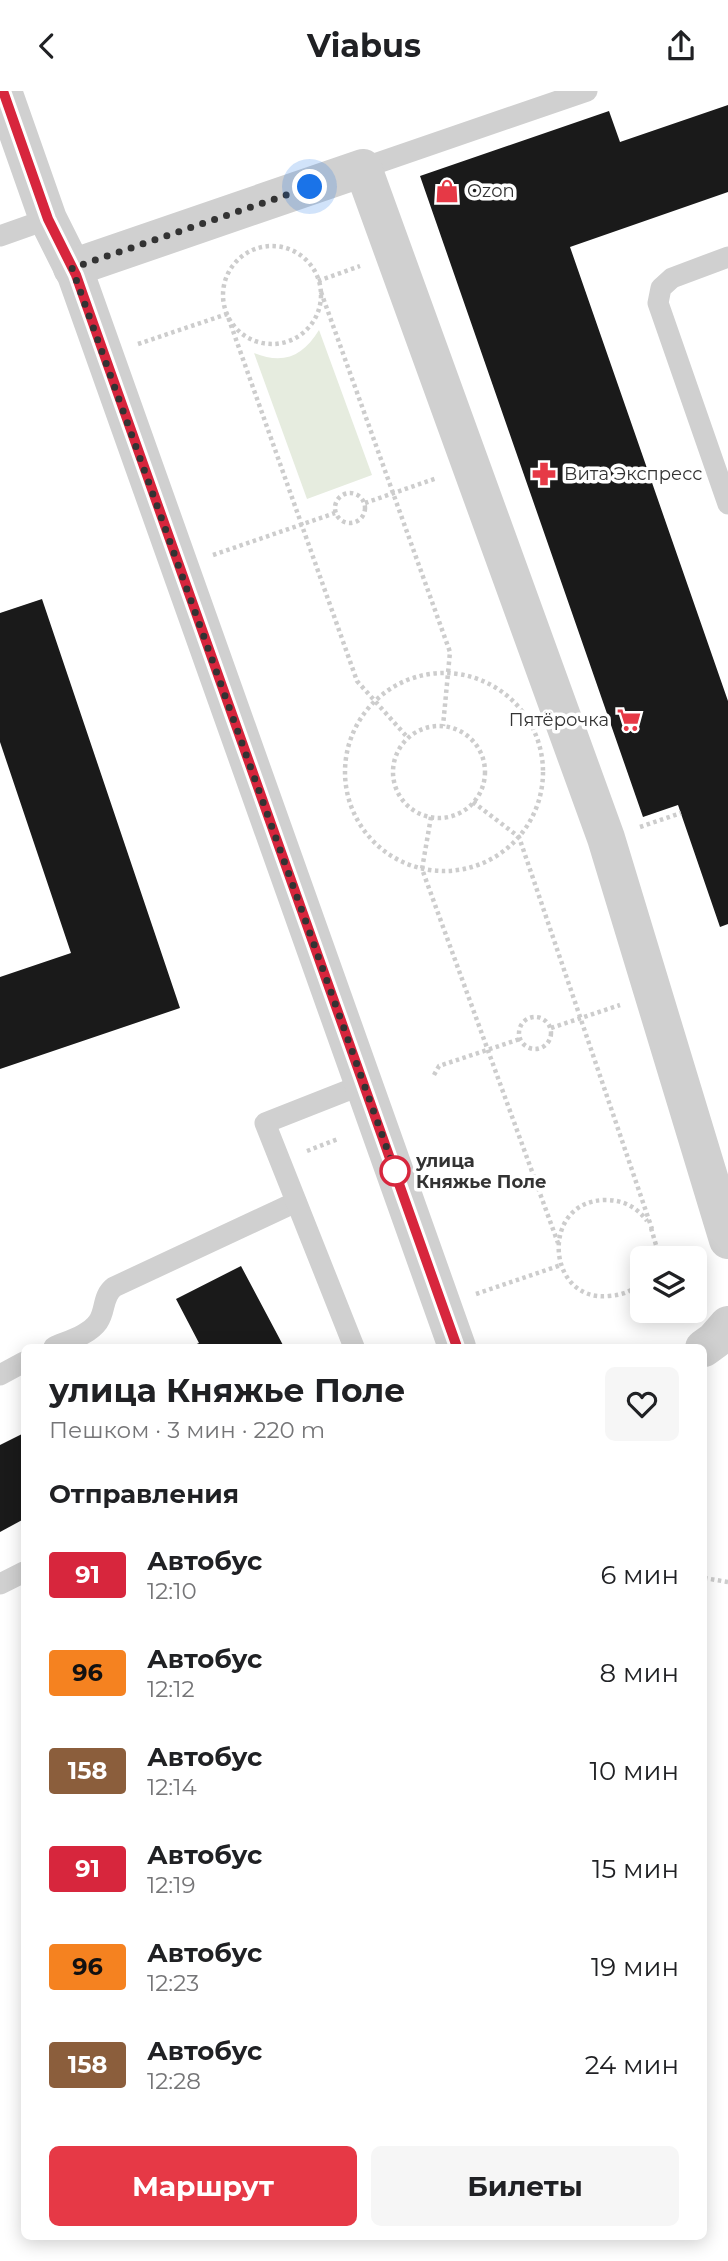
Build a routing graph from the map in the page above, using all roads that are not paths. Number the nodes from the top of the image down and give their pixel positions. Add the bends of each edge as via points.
1 (3, 91) edge
2 (587, 91) edge
3 (363, 169) junction
4 (48, 219) junction
5 (0, 236) edge
6 (728, 257) edge
7 (72, 268) junction
8 (728, 503) edge
9 (364, 1084) junction
10 (296, 1202) junction
11 (728, 1240) edge
12 (728, 1325) edge
13 (60, 1344) edge
14 (353, 1344) edge
15 (456, 1344) edge
16 (707, 1346) edge
17 (21, 1364) edge
18 (0, 1375) edge
19 (21, 1574) edge
20 (0, 1584) edge

1 - 4 street
2 - 3 lane
3 - 7 street
3 - 11 street via 606,838
4 - 5 lane
4 - 7 street
6 - 8 lane via 672,278 661,288 658,303
7 - 9 street
9 - 10 lane via 265,1123
9 - 15 street
10 - 13 lane via 114,1287 108,1291 97,1323
10 - 14 lane
12 - 16 street
17 - 18 lane
19 - 20 lane

